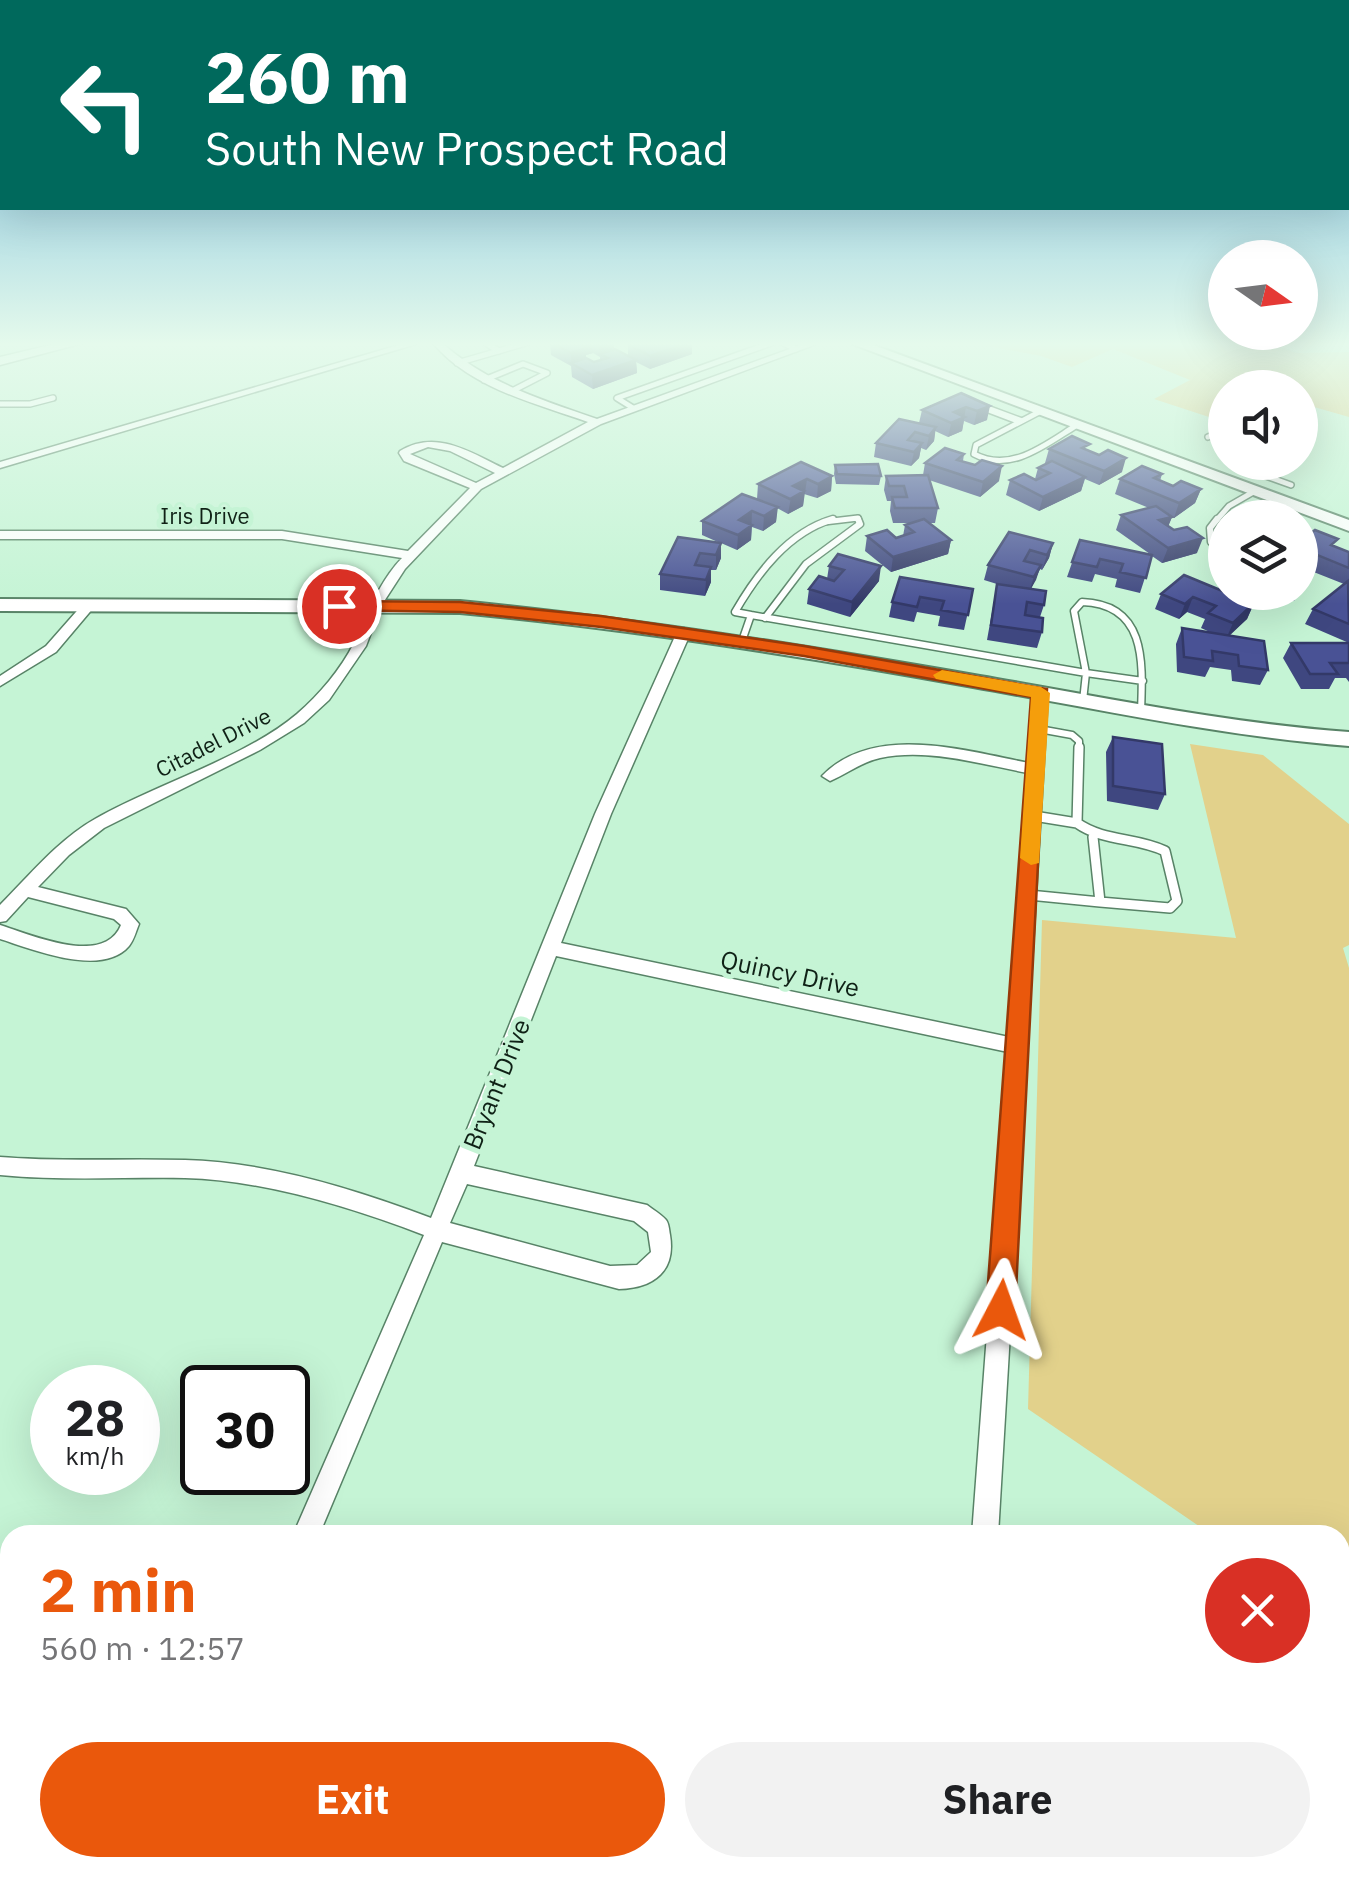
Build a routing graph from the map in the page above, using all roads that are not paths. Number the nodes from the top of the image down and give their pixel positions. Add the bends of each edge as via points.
1 (120, 430) edge
2 (583, 430) edge
3 (1006, 430) edge
4 (1067, 430) edge
5 (1092, 430) edge
6 (0, 465) edge
7 (502, 472) junction
8 (1208, 473) edge
9 (1228, 480) edge
10 (1277, 480) edge
11 (1291, 485) dead end
12 (477, 487) junction
13 (1255, 490) junction
14 (1239, 500) edge
15 (1272, 500) edge
16 (1318, 519) edge
17 (1349, 526) edge
18 (0, 535) edge
19 (409, 554) junction
20 (0, 605) edge
21 (375, 606) junction
22 (88, 607) junction
23 (751, 615) junction
24 (765, 618) junction
25 (684, 632) junction
26 (742, 642) junction
27 (1086, 673) junction
28 (1142, 681) junction
29 (0, 682) edge
30 (1041, 693) junction
31 (1083, 701) junction
32 (1142, 711) junction
33 (1038, 730) junction
34 (1349, 739) edge
35 (1036, 770) junction
36 (830, 776) dead end
37 (1034, 816) junction
38 (1077, 823) junction
39 (1092, 837) junction
40 (24, 890) junction
41 (1029, 895) junction
42 (1100, 902) junction
43 (0, 916) edge
44 (0, 932) edge
45 (550, 948) junction
46 (1019, 1047) junction
47 (0, 1166) edge
48 (461, 1173) junction
49 (437, 1230) junction
50 (310, 1525) edge
51 (986, 1525) edge

1 - 6 street
2 - 7 street, Citadel Drive
3 - 4 lane via 976,446 974,454 1009,462
5 - 8 main road
7 - 12 street, Citadel Drive
7 - 12 street via 436,444 404,453
9 - 13 main road
10 - 11 lane
12 - 19 street, Citadel Drive
13 - 14 lane
13 - 15 main road
16 - 17 main road
18 - 19 street, Iris Drive via 282,536
19 - 21 street, Citadel Drive
20 - 22 main road
21 - 22 main road
21 - 25 main road via 494,610
21 - 40 street, Citadel Drive via 343,674 299,720 98,824
22 - 29 street via 51,648
23 - 24 lane
23 - 24 lane via 735,612 774,557 828,520 858,518 860,524 796,572
23 - 26 lane
24 - 27 lane
25 - 26 main road
25 - 45 street, Bryant Drive
26 - 30 main road
27 - 28 lane
27 - 28 lane via 1074,611 1082,602 1101,602 1129,618
27 - 31 lane
28 - 32 lane
30 - 31 main road
30 - 33 street
31 - 32 main road
32 - 34 main road
33 - 35 street
33 - 38 lane via 1079,741
35 - 36 street via 904,751 862,757
35 - 37 street
37 - 38 lane
37 - 41 street
38 - 39 lane
39 - 42 lane
39 - 42 lane via 1166,851 1177,901 1170,908
40 - 43 street, Citadel Drive
40 - 44 street via 120,914 129,932 100,955
41 - 42 lane
41 - 46 street
45 - 46 street, Quincy Drive
45 - 48 street, Bryant Drive
46 - 51 street
47 - 49 street via 236,1174 359,1200
48 - 49 street, Bryant Drive
48 - 49 street via 639,1212 658,1228 662,1254 648,1273 625,1278
49 - 50 street, Bryant Drive

